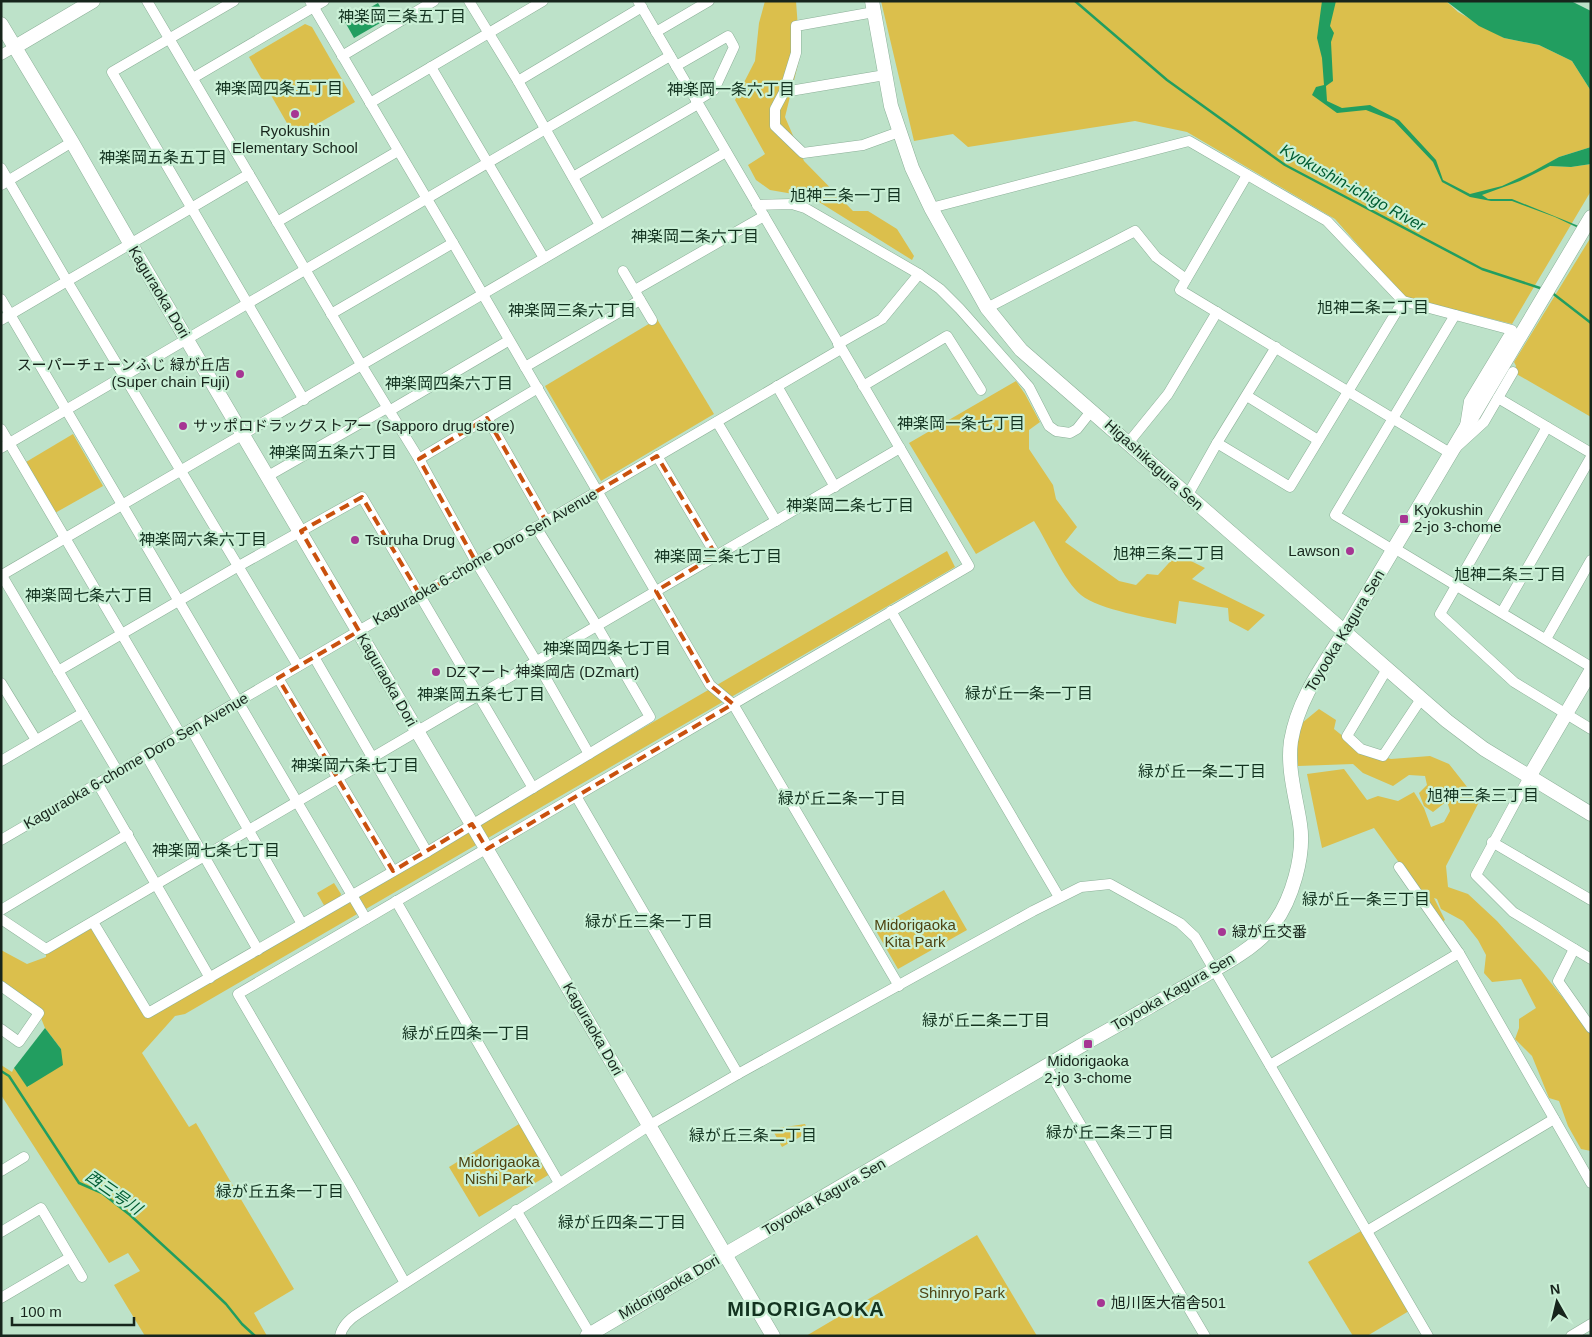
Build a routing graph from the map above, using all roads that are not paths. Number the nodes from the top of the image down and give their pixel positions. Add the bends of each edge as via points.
1 (93, 1) edge
2 (147, 1) edge
3 (234, 1) edge
4 (324, 1) edge
5 (434, 1) edge
6 (470, 1) edge
7 (543, 1) edge
8 (709, 1) edge
9 (312, 4) edge
10 (640, 4) edge
11 (873, 6) edge
12 (1, 24) edge
13 (656, 32) junction
14 (488, 34) junction
15 (170, 40) junction
16 (15, 47) junction
17 (1, 55) edge
18 (342, 56) junction
19 (670, 56) junction
20 (676, 66) junction
21 (432, 67) junction
22 (885, 76) junction
23 (192, 78) junction
24 (518, 81) junction
25 (784, 92) junction
26 (697, 102) junction
27 (370, 103) junction
28 (545, 129) junction
29 (899, 132) junction
30 (72, 142) junction
31 (398, 151) junction
32 (726, 152) junction
33 (488, 163) junction
34 (1, 168) edge
35 (250, 174) junction
36 (1247, 175) junction
37 (573, 177) junction
38 (5, 183) edge
39 (426, 199) junction
40 (758, 205) junction
41 (191, 208) junction
42 (931, 208) junction
43 (764, 216) junction
44 (1591, 217) edge
45 (277, 222) junction
46 (600, 225) junction
47 (130, 243) junction
48 (453, 243) junction
49 (544, 258) junction
50 (306, 270) junction
51 (623, 271) dead end
52 (919, 274) junction
53 (1186, 279) junction
54 (66, 281) junction
55 (482, 295) junction
56 (637, 295) junction
57 (1, 299) edge
58 (1403, 301) junction
59 (247, 303) junction
60 (987, 308) junction
61 (1217, 312) junction
62 (332, 314) junction
63 (1455, 315) junction
64 (6, 317) edge
65 (652, 320) dead end
66 (187, 339) junction
67 (508, 341) junction
68 (839, 347) junction
69 (1276, 347) junction
70 (362, 366) junction
71 (525, 367) junction
72 (1513, 372) dead end
73 (123, 377) junction
74 (777, 386) junction
75 (863, 386) junction
76 (538, 388) junction
77 (981, 390) dead end
78 (1347, 392) junction
79 (1247, 396) junction
80 (1498, 398) junction
81 (304, 400) junction
82 (67, 410) junction
83 (388, 410) junction
84 (1092, 410) junction
85 (487, 418) junction
86 (1394, 418) junction
87 (717, 422) junction
88 (1547, 427) junction
89 (1, 430) edge
90 (1464, 430) junction
91 (243, 434) junction
92 (1318, 440) junction
93 (1129, 442) junction
94 (1217, 443) junction
95 (5, 446) edge
96 (900, 448) junction
97 (1450, 453) junction
98 (1591, 453) edge
99 (657, 456) junction
100 (1591, 457) edge
101 (418, 459) junction
102 (180, 471) junction
103 (268, 476) junction
104 (836, 487) junction
105 (597, 491) junction
106 (1186, 495) junction
107 (122, 504) junction
108 (776, 521) junction
109 (546, 522) junction
110 (536, 527) junction
111 (300, 531) junction
112 (65, 539) junction
113 (1393, 549) junction
114 (716, 555) junction
115 (1591, 560) edge
116 (476, 562) junction
117 (237, 567) junction
118 (2, 575) edge
119 (1456, 585) junction
120 (656, 591) junction
121 (420, 595) junction
122 (179, 601) junction
123 (891, 611) junction
124 (1502, 612) junction
125 (597, 626) junction
126 (359, 631) junction
127 (1345, 631) junction
128 (121, 635) junction
129 (1546, 639) junction
130 (314, 657) junction
131 (536, 661) junction
132 (298, 666) junction
133 (1591, 667) edge
134 (1387, 669) junction
135 (58, 671) junction
136 (1591, 671) edge
137 (278, 678) junction
138 (1, 683) edge
139 (479, 695) junction
140 (1421, 699) junction
141 (238, 701) junction
142 (733, 704) junction
143 (82, 713) junction
144 (1566, 714) junction
145 (191, 729) junction
146 (1591, 729) edge
147 (418, 731) junction
148 (181, 735) junction
149 (36, 740) junction
150 (589, 754) junction
151 (146, 756) junction
152 (373, 758) junction
153 (1, 761) edge
154 (118, 772) junction
155 (1529, 777) junction
156 (338, 778) junction
157 (98, 784) junction
158 (533, 788) junction
159 (576, 796) junction
160 (298, 802) junction
161 (1591, 814) edge
162 (472, 824) junction
163 (249, 830) junction
164 (128, 834) junction
165 (1, 840) edge
166 (1492, 842) junction
167 (487, 849) junction
168 (427, 852) junction
169 (204, 857) junction
170 (1399, 867) dead end
171 (393, 871) junction
172 (156, 885) junction
173 (352, 895) junction
174 (1059, 897) junction
175 (1591, 900) edge
176 (396, 901) junction
177 (1, 910) edge
178 (366, 918) junction
179 (1, 919) edge
180 (93, 922) junction
181 (302, 924) junction
182 (1574, 949) junction
183 (258, 950) junction
184 (1459, 953) junction
185 (1591, 959) edge
186 (1214, 970) junction
187 (210, 978) junction
188 (1, 986) edge
189 (898, 986) junction
190 (1591, 1028) edge
191 (1, 1029) edge
192 (1270, 1065) junction
193 (1046, 1066) junction
194 (738, 1074) junction
195 (1554, 1119) junction
196 (650, 1125) junction
197 (24, 1157) dead end
198 (1, 1171) edge
199 (559, 1182) junction
200 (1591, 1183) edge
201 (516, 1210) junction
202 (3, 1227) edge
203 (1367, 1231) junction
204 (726, 1254) junction
205 (69, 1258) junction
206 (82, 1277) dead end
207 (405, 1283) junction
208 (1, 1298) edge
209 (1591, 1324) edge
210 (593, 1334) edge
211 (340, 1336) edge
212 (773, 1336) edge
213 (1205, 1336) edge
214 (1428, 1336) edge
215 (1570, 1336) edge

1 - 16 street
2 - 15 street
3 - 15 street
4 - 9 street
5 - 18 street
6 - 14 street
7 - 14 street
8 - 13 street
9 - 18 street
9 - 23 street
10 - 13 street
10 - 24 street
11 - 22 street, Higashikagura Sen
11 - 25 street via 796,26 796,52
12 - 16 street, Kaguraoka Dori
13 - 19 street
14 - 21 street
14 - 24 street
15 - 23 street
15 - 41 street via 112,72
16 - 17 street
16 - 30 street, Kaguraoka Dori
18 - 27 street
19 - 20 street
19 - 28 street
20 - 26 street
20 - 26 street via 728,36 734,47 714,90
21 - 27 street
21 - 33 street
22 - 25 street
22 - 29 street, Higashikagura Sen
23 - 35 street
24 - 28 street
25 - 29 street via 775,109 776,126 803,153 863,145
26 - 32 street
26 - 37 street
27 - 31 street
28 - 33 street
28 - 37 street
29 - 42 street, Higashikagura Sen
30 - 38 street
30 - 47 street, Kaguraoka Dori
31 - 39 street
31 - 45 street
32 - 40 street
32 - 46 street
33 - 39 street
33 - 49 street
34 - 38 street
35 - 41 street
35 - 45 street
36 - 42 street via 1189,141
36 - 53 street
36 - 58 street via 1327,220
37 - 46 street
38 - 54 street
39 - 48 street
39 - 50 street
40 - 43 street
40 - 52 street via 792,204 805,208
41 - 47 street
41 - 59 street
42 - 60 street, Higashikagura Sen
43 - 56 street
43 - 68 street
44 - 90 street, Toyooka Kagura Sen
45 - 50 street
46 - 49 street
47 - 54 street
47 - 66 street, Kaguraoka Dori
48 - 55 street
48 - 62 street
49 - 55 street
50 - 59 street
50 - 62 street
51 - 56 street
52 - 68 street, Kaguraoka 6-chome Doro Sen Avenue via 882,320
52 - 84 street via 960,309 1029,387 1049,426 1056,431 1070,433
53 - 60 street via 1156,257 1135,231
53 - 61 street via 1180,290
54 - 64 street
54 - 73 street
55 - 67 street
55 - 70 street
56 - 65 street
56 - 71 street
57 - 64 street
58 - 63 street
58 - 78 street
59 - 66 street
59 - 81 street
60 - 84 street, Higashikagura Sen via 1021,350
61 - 69 street
61 - 93 street via 1168,394
62 - 70 street
63 - 86 street
63 - 90 street via 1512,330 1469,402
64 - 82 street
66 - 73 street
66 - 91 street, Kaguraoka Dori
67 - 71 street
67 - 83 street
68 - 74 street, Kaguraoka 6-chome Doro Sen Avenue
68 - 75 street
69 - 78 street
69 - 79 street
70 - 81 street
70 - 83 street
71 - 76 street
72 - 80 street
73 - 82 street
73 - 102 street
74 - 87 street, Kaguraoka 6-chome Doro Sen Avenue
74 - 104 street
75 - 77 street via 947,336
75 - 96 street
76 - 85 street
76 - 105 street
78 - 86 street
78 - 92 street
79 - 92 street
79 - 94 street
80 - 88 street
80 - 97 street via 1484,422
81 - 91 street
82 - 95 street
82 - 107 street
83 - 101 street
83 - 103 street
84 - 93 street, Higashikagura Sen
85 - 101 street
85 - 109 street
86 - 97 street
86 - 113 street via 1335,516
87 - 99 street, Kaguraoka 6-chome Doro Sen Avenue
87 - 108 street
88 - 98 street
88 - 119 street
89 - 95 street
90 - 97 street, Toyooka Kagura Sen
91 - 102 street
91 - 103 street, Kaguraoka Dori
92 - 94 street via 1290,487
93 - 106 street, Higashikagura Sen
94 - 106 street
95 - 112 street
96 - 104 street
96 - 123 street via 969,566
97 - 113 street, Toyooka Kagura Sen
99 - 105 street, Kaguraoka 6-chome Doro Sen Avenue
99 - 114 street
100 - 124 street
101 - 116 street
102 - 107 street
102 - 117 street
103 - 111 street, Kaguraoka Dori
104 - 108 street
105 - 109 street, Kaguraoka 6-chome Doro Sen Avenue
105 - 120 street
106 - 127 street, Higashikagura Sen
107 - 112 street
107 - 122 street
108 - 114 street
109 - 110 street, Kaguraoka 6-chome Doro Sen Avenue
110 - 116 street, Kaguraoka 6-chome Doro Sen Avenue
110 - 125 street
111 - 117 street
111 - 121 street via 362,497
111 - 126 street, Kaguraoka Dori
112 - 118 street
112 - 128 street
113 - 119 street
113 - 127 street, Toyooka Kagura Sen
114 - 120 street
115 - 129 street
116 - 121 street, Kaguraoka 6-chome Doro Sen Avenue
116 - 131 street
117 - 122 street
117 - 132 street
118 - 135 street
119 - 124 street
119 - 144 street via 1440,614 1514,682
120 - 125 street
120 - 142 street via 710,685
121 - 126 street, Kaguraoka 6-chome Doro Sen Avenue
121 - 139 street
122 - 128 street
122 - 141 street
123 - 142 street
123 - 174 street
124 - 129 street
125 - 131 street
125 - 150 street via 650,717
126 - 130 street, Kaguraoka 6-chome Doro Sen Avenue
126 - 147 street, Kaguraoka Dori
127 - 134 street, Higashikagura Sen
127 - 186 street, Toyooka Kagura Sen via 1308,690 1291,743 1290,770 1301,828 1300,855 1291,890 1272,926
128 - 135 street
128 - 148 street
129 - 133 street
130 - 132 street, Kaguraoka 6-chome Doro Sen Avenue
130 - 152 street
131 - 139 street
131 - 150 street
132 - 137 street, Kaguraoka 6-chome Doro Sen Avenue
134 - 140 street, Higashikagura Sen
134 - 140 street via 1346,736 1361,749 1383,756
135 - 143 street
136 - 144 street
137 - 141 street, Kaguraoka 6-chome Doro Sen Avenue
137 - 156 street
138 - 149 street
139 - 147 street
139 - 158 street
140 - 155 street, Higashikagura Sen via 1484,749
141 - 145 street, Kaguraoka 6-chome Doro Sen Avenue
141 - 160 street
142 - 159 street
142 - 189 street
143 - 149 street
143 - 154 street
144 - 146 street
144 - 155 street
145 - 148 street, Kaguraoka 6-chome Doro Sen Avenue
145 - 163 street
147 - 152 street
147 - 162 street, Kaguraoka Dori
148 - 151 street, Kaguraoka 6-chome Doro Sen Avenue
149 - 153 street
150 - 158 street
151 - 154 street, Kaguraoka 6-chome Doro Sen Avenue
151 - 169 street
152 - 156 street
152 - 168 street
154 - 157 street, Kaguraoka 6-chome Doro Sen Avenue
155 - 161 street, Higashikagura Sen
155 - 166 street
156 - 160 street
156 - 171 street
157 - 164 street
157 - 165 street, Kaguraoka 6-chome Doro Sen Avenue
158 - 162 street
159 - 167 street
159 - 194 street
160 - 163 street
160 - 173 street
162 - 167 street, Kaguraoka Dori
162 - 168 street
163 - 169 street
163 - 181 street
164 - 172 street
164 - 177 street
166 - 175 street
166 - 182 street via 1476,875 1513,912
167 - 176 street
167 - 196 street, Kaguraoka Dori
168 - 171 street
169 - 172 street
169 - 183 street
170 - 184 street
171 - 173 street
172 - 180 street
172 - 187 street
173 - 178 street
173 - 181 street
174 - 186 street via 1081,887 1110,884 1180,923 1195,936
174 - 189 street
176 - 178 street
176 - 199 street
178 - 207 street via 238,994
179 - 180 street via 46,949
180 - 187 street via 148,1013
181 - 183 street
182 - 185 street
182 - 190 street via 1558,981
183 - 187 street
184 - 192 street
184 - 195 street
186 - 192 street
186 - 193 street, Toyooka Kagura Sen
188 - 191 street via 39,1013 19,1042
189 - 194 street
192 - 203 street
193 - 204 street, Toyooka Kagura Sen
193 - 213 street
194 - 196 street
195 - 200 street
195 - 203 street
196 - 199 street
196 - 204 street, Kaguraoka Dori
197 - 198 street
199 - 201 street
201 - 207 street
201 - 210 street
202 - 205 street via 41,1208
203 - 214 street
204 - 210 street, Midorigaoka Dori
204 - 212 street, Kaguraoka Dori
205 - 206 street
205 - 208 street
207 - 211 street via 352,1318 340,1331
209 - 215 street

